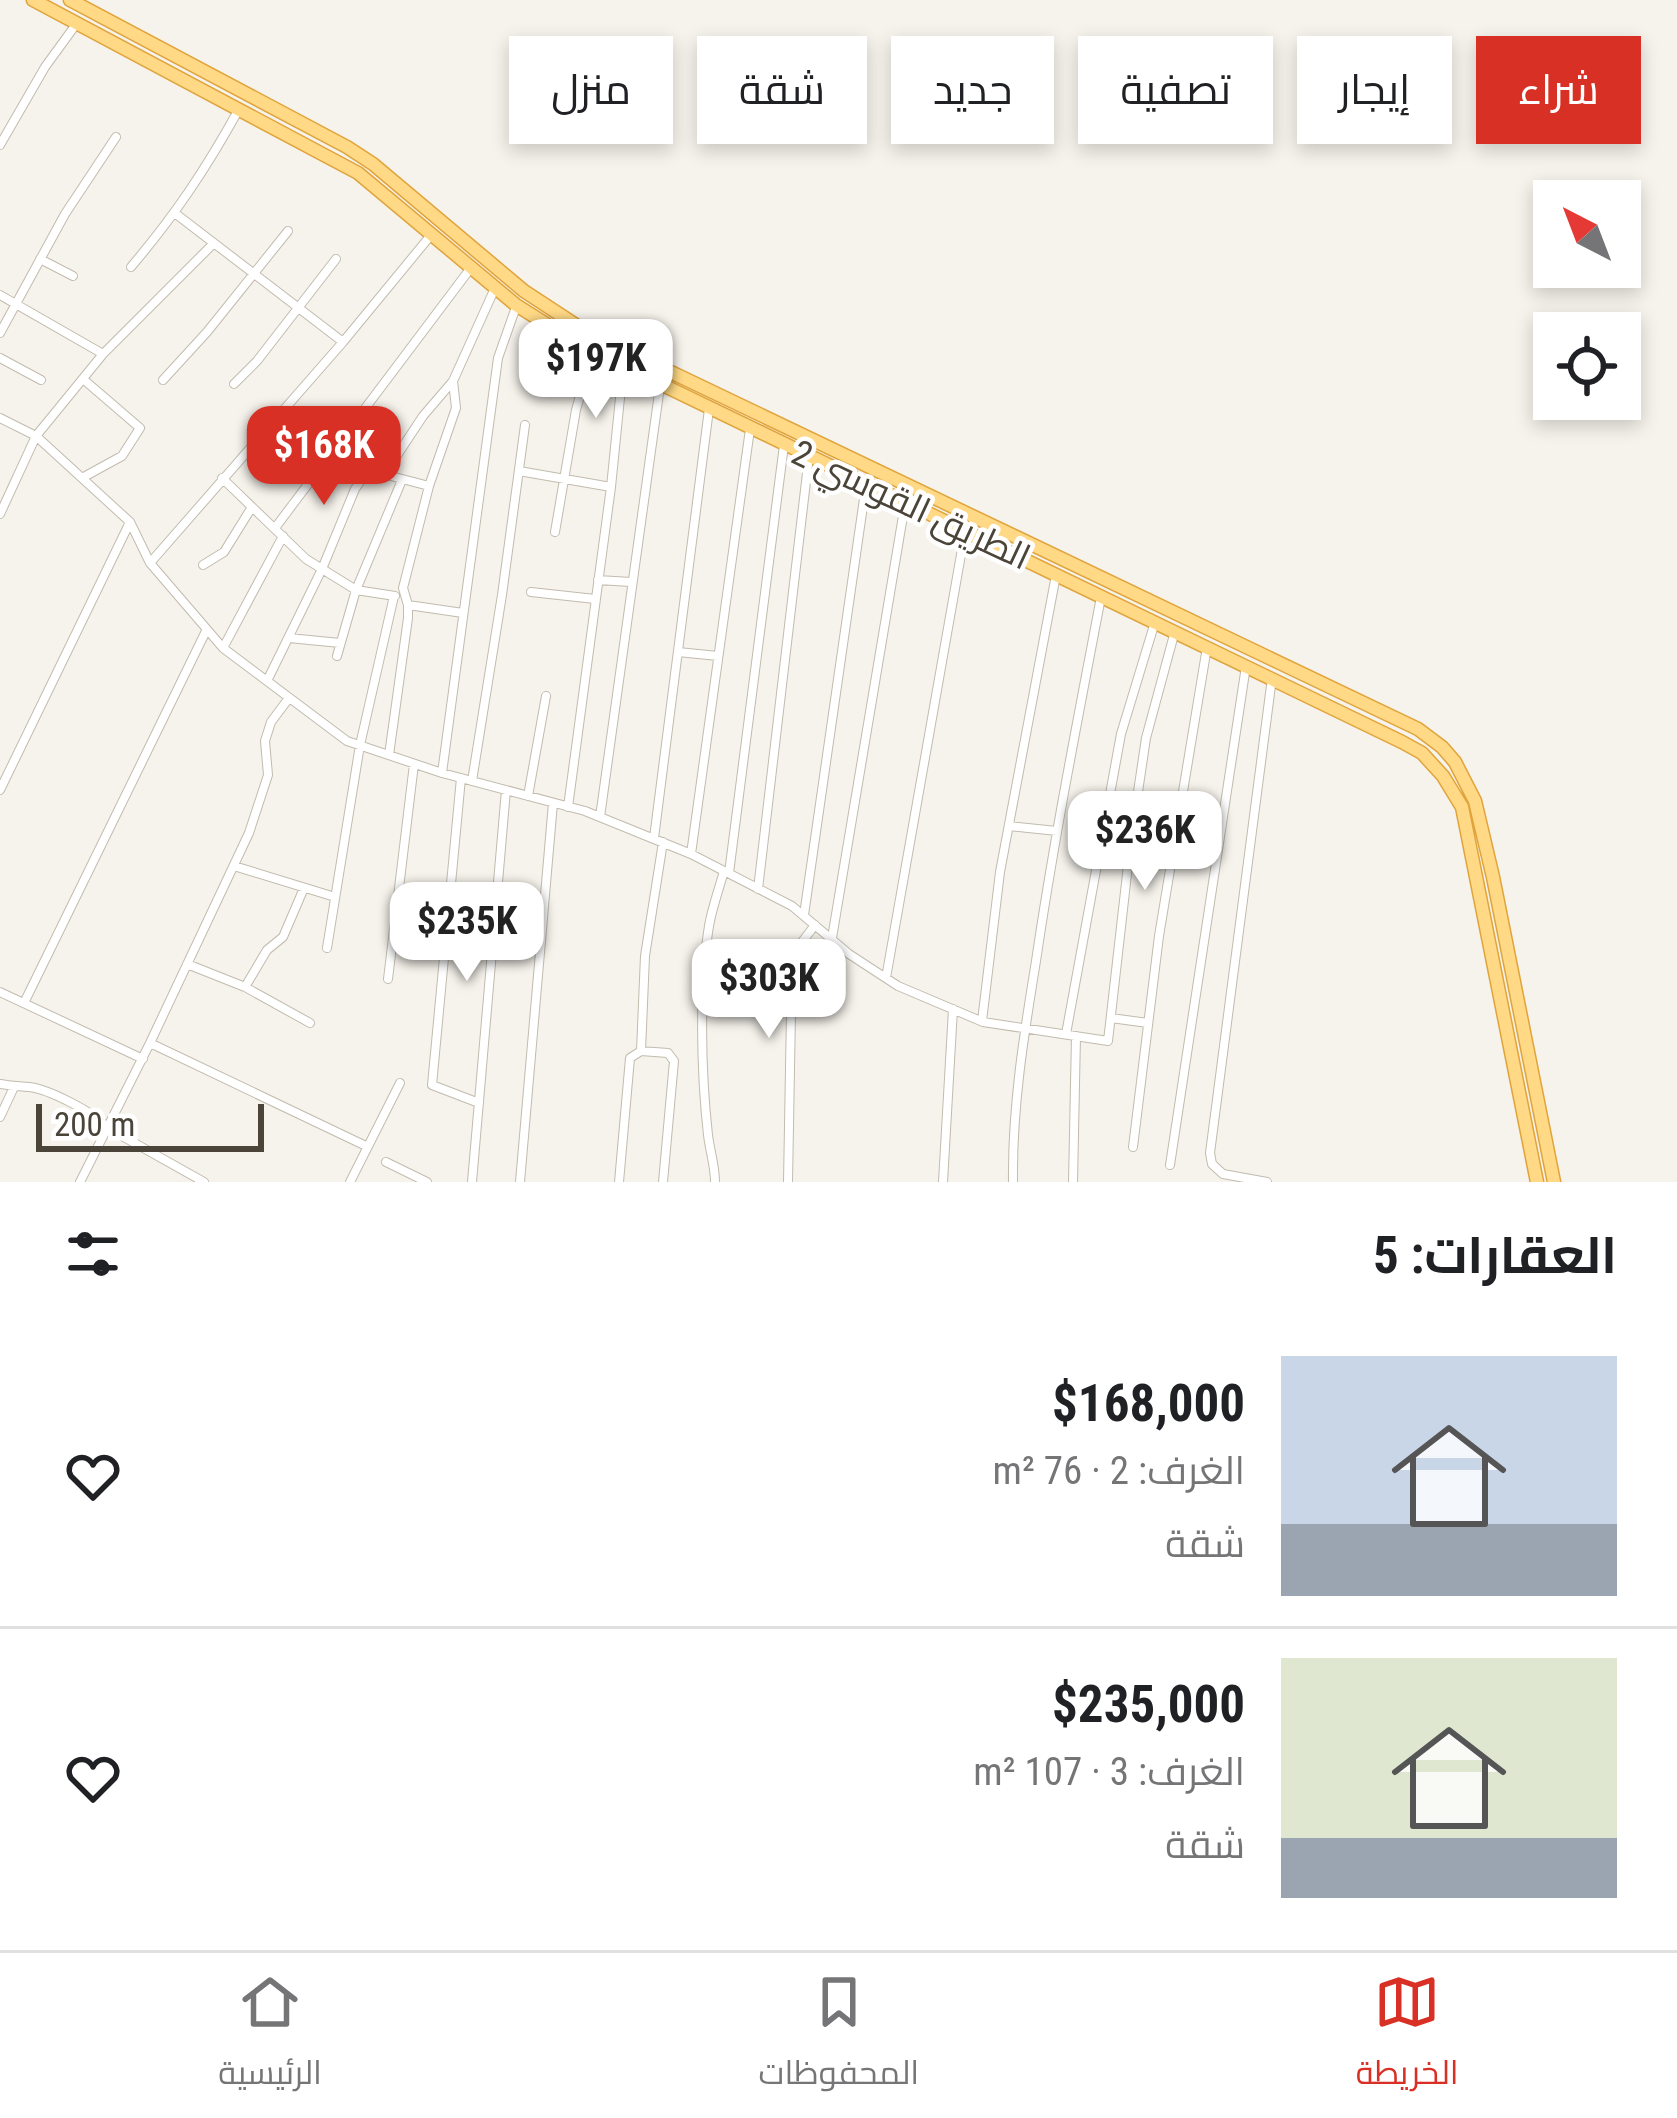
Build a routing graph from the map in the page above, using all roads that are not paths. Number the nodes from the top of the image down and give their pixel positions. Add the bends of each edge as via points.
1 (33, 0) edge
2 (70, 0) edge
3 (77, 23) junction
4 (239, 108) junction
5 (116, 137) dead end
6 (0, 146) edge
7 (176, 214) junction
8 (287, 231) dead end
9 (432, 234) junction
10 (214, 243) junction
11 (40, 259) junction
12 (335, 259) dead end
13 (131, 267) dead end
14 (470, 269) junction
15 (254, 274) junction
16 (74, 276) dead end
17 (495, 288) junction
18 (0, 295) edge
19 (16, 302) junction
20 (516, 305) junction
21 (298, 308) junction
22 (0, 333) edge
23 (343, 342) junction
24 (592, 352) junction
25 (103, 354) junction
26 (0, 358) edge
27 (623, 368) junction
28 (82, 379) junction
29 (41, 380) dead end
30 (163, 380) dead end
31 (454, 381) junction
32 (234, 383) dead end
33 (660, 386) junction
34 (710, 410) junction
35 (282, 411) junction
36 (0, 418) edge
37 (525, 425) dead end
38 (751, 429) junction
39 (36, 436) junction
40 (784, 445) junction
41 (336, 448) junction
42 (809, 456) junction
43 (368, 470) junction
44 (519, 472) junction
45 (384, 475) junction
46 (82, 478) junction
47 (222, 478) junction
48 (565, 479) junction
49 (402, 480) junction
50 (866, 484) junction
51 (429, 486) junction
52 (611, 487) junction
53 (905, 502) junction
54 (253, 507) junction
55 (957, 508) junction
56 (0, 514) edge
57 (979, 519) junction
58 (130, 522) junction
59 (949, 523) junction
60 (275, 528) junction
61 (555, 532) dead end
62 (968, 532) junction
63 (283, 536) junction
64 (151, 562) junction
65 (203, 565) dead end
66 (322, 569) junction
67 (1056, 574) junction
68 (598, 580) junction
69 (632, 582) junction
70 (356, 590) junction
71 (531, 592) dead end
72 (1101, 595) junction
73 (394, 596) junction
74 (595, 599) junction
75 (406, 602) junction
76 (463, 614) junction
77 (1155, 621) junction
78 (206, 631) junction
79 (1175, 631) junction
80 (289, 638) junction
81 (340, 644) junction
82 (1207, 646) junction
83 (223, 647) junction
84 (678, 652) junction
85 (337, 656) dead end
86 (718, 656) junction
87 (1246, 664) junction
88 (1273, 677) junction
89 (267, 681) junction
90 (546, 696) dead end
91 (289, 698) junction
92 (360, 745) junction
93 (389, 755) junction
94 (414, 764) junction
95 (442, 773) junction
96 (460, 778) junction
97 (472, 781) junction
98 (0, 790) edge
99 (506, 790) junction
100 (528, 796) junction
101 (553, 802) junction
102 (568, 807) junction
103 (600, 817) junction
104 (1009, 826) junction
105 (1057, 830) junction
106 (1131, 838) junction
107 (659, 840) junction
108 (1101, 841) junction
109 (1173, 851) junction
110 (691, 854) junction
111 (234, 866) junction
112 (726, 872) junction
113 (304, 888) junction
114 (758, 889) junction
115 (335, 897) junction
116 (804, 916) junction
117 (815, 926) junction
118 (832, 939) junction
119 (327, 948) dead end
120 (187, 964) junction
121 (886, 978) junction
122 (388, 979) dead end
123 (245, 987) junction
124 (0, 992) edge
125 (24, 1003) junction
126 (953, 1009) junction
127 (1111, 1018) junction
128 (982, 1021) junction
129 (310, 1023) dead end
130 (1148, 1024) junction
131 (1025, 1028) junction
132 (1071, 1035) junction
133 (150, 1043) junction
134 (640, 1051) junction
135 (143, 1059) junction
136 (400, 1082) dead end
137 (0, 1084) edge
138 (14, 1087) junction
139 (479, 1103) junction
140 (0, 1117) edge
141 (106, 1127) junction
142 (366, 1146) junction
143 (1133, 1147) dead end
144 (386, 1162) dead end
145 (1170, 1165) dead end
146 (186, 1178) edge
147 (1246, 1180) edge
148 (80, 1182) edge
149 (203, 1182) edge
150 (350, 1182) edge
151 (427, 1182) edge
152 (472, 1182) edge
153 (520, 1182) edge
154 (619, 1182) edge
155 (663, 1182) edge
156 (716, 1182) edge
157 (788, 1182) edge
158 (944, 1182) edge
159 (1013, 1182) edge
160 (1073, 1182) edge
161 (1267, 1182) edge
162 (1537, 1182) edge
163 (1554, 1182) edge

1 - 3 highway, الطريق القوسي 2
2 - 55 highway, الطريق القوسي 2 via 373,164 524,291 585,331
3 - 4 highway, الطريق القوسي 2
3 - 6 street
4 - 7 street
4 - 9 highway, الطريق القوسي 2 via 358,173
5 - 11 street
7 - 10 street
7 - 13 street
8 - 15 street
9 - 14 highway, الطريق القوسي 2
9 - 23 street
10 - 15 street
10 - 25 street
11 - 16 street
11 - 19 street
12 - 21 street
14 - 17 highway, الطريق القوسي 2
14 - 41 street
15 - 21 street
15 - 30 street
17 - 20 highway, الطريق القوسي 2
17 - 31 street
18 - 19 street
19 - 22 street
19 - 25 street
20 - 24 highway, الطريق القوسي 2
20 - 76 street via 498,358
21 - 23 street
21 - 32 street
23 - 35 street
24 - 27 highway, الطريق القوسي 2
24 - 48 street
25 - 28 street
26 - 29 street
27 - 33 highway, الطريق القوسي 2
27 - 52 street
28 - 39 street
28 - 46 street via 140,428 122,456
31 - 45 street
31 - 51 street via 456,408
33 - 34 highway, الطريق القوسي 2
33 - 69 street
34 - 38 highway, الطريق القوسي 2
34 - 84 street
35 - 41 street
35 - 47 street
36 - 39 street
37 - 44 street
38 - 40 highway, الطريق القوسي 2
38 - 86 street
39 - 46 street
39 - 56 street
40 - 42 highway, الطريق القوسي 2
40 - 112 street
41 - 43 street
41 - 60 street
42 - 50 highway, الطريق القوسي 2
42 - 114 street
43 - 45 street
43 - 66 street
44 - 48 street
44 - 97 street
45 - 49 street
46 - 58 street
47 - 54 street
47 - 64 street
48 - 52 street
48 - 61 street
49 - 51 street
49 - 70 street
50 - 53 highway, الطريق القوسي 2
50 - 116 street
51 - 75 street
52 - 68 street
53 - 59 highway, الطريق القوسي 2
53 - 118 street
54 - 60 street
54 - 65 street via 224,552
55 - 57 highway, الطريق القوسي 2
55 - 59 highway
57 - 62 highway
57 - 163 highway, الطريق القوسي 2 via 1442,747 1475,801
58 - 64 street
58 - 98 street
59 - 62 highway, الطريق القوسي 2
60 - 63 street
62 - 67 highway, الطريق القوسي 2
62 - 121 street
63 - 66 street
63 - 83 street
64 - 78 street
66 - 70 street
66 - 80 street
67 - 72 highway, الطريق القوسي 2
67 - 104 street
68 - 69 street
68 - 74 street
69 - 103 street
70 - 73 street
70 - 81 street
71 - 74 street
72 - 77 highway, الطريق القوسي 2
72 - 105 street
73 - 75 street
73 - 92 street
74 - 102 street
75 - 76 street
75 - 93 street
76 - 95 street
77 - 79 highway, الطريق القوسي 2
77 - 108 street via 1121,734
78 - 83 street
78 - 125 street
79 - 82 highway, الطريق القوسي 2
79 - 106 street via 1146,738
80 - 81 street
80 - 89 street
81 - 85 street
82 - 87 highway, الطريق القوسي 2
82 - 109 street
83 - 89 street
84 - 86 street
84 - 107 street
86 - 110 street
87 - 88 highway, الطريق القوسي 2
87 - 145 street
88 - 147 street via 1210,1153 1223,1174
88 - 162 highway, الطريق القوسي 2 via 1422,753 1462,808
89 - 91 street
90 - 100 street
91 - 92 street
91 - 111 street via 271,722 268,775
92 - 93 street
92 - 115 street
93 - 94 street
94 - 95 street
94 - 122 street
95 - 96 street
96 - 97 street
96 - 139 street via 432,1084
97 - 99 street
99 - 100 street
99 - 139 street
100 - 101 street
101 - 102 street
101 - 153 street
102 - 103 street
103 - 107 street
104 - 105 street
104 - 128 street
105 - 131 street
106 - 108 street
106 - 109 street
106 - 127 street
107 - 110 street
107 - 134 street
108 - 132 street
109 - 130 street
110 - 112 street
111 - 113 street
111 - 120 street
112 - 114 street
112 - 156 street via 709,926 704,1007
113 - 115 street
113 - 123 street via 283,937
114 - 116 street
115 - 119 street
116 - 117 street
117 - 118 street
117 - 157 street via 792,955
118 - 121 street
120 - 123 street
120 - 133 street
121 - 126 street
123 - 129 street
124 - 125 street
125 - 135 street
126 - 128 street
126 - 158 street
127 - 130 street
127 - 132 street via 1108,1041
128 - 131 street
130 - 143 street
131 - 132 street
131 - 159 street
132 - 160 street
133 - 135 street
133 - 142 street
134 - 154 street via 630,1058
134 - 155 street via 674,1060
135 - 141 street
136 - 142 street
137 - 138 street
138 - 140 street
138 - 141 street via 50,1094
139 - 152 street
141 - 146 street
141 - 148 street
142 - 150 street
144 - 151 street
146 - 149 street
147 - 161 street

